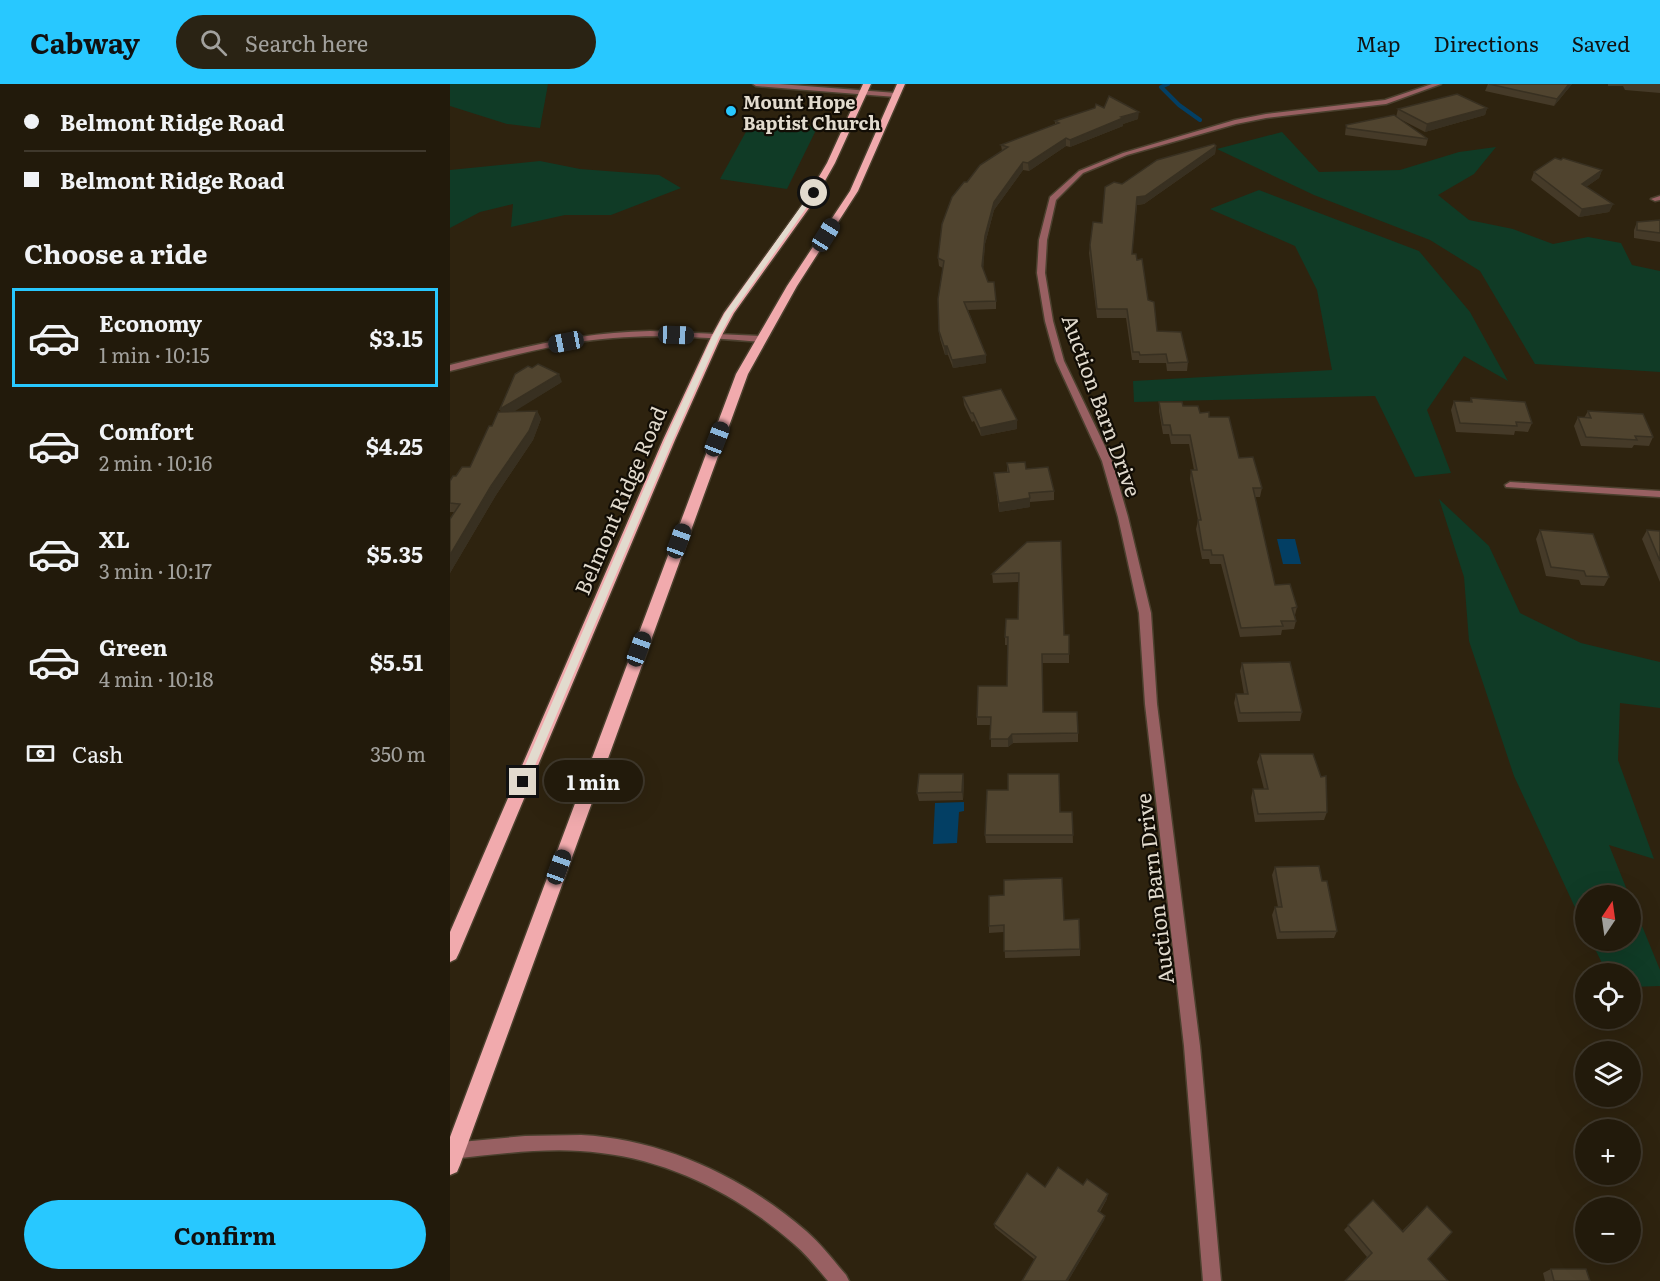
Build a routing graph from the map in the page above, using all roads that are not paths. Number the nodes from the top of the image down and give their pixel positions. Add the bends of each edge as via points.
1 (756, 84) edge
2 (901, 84) edge
3 (1438, 84) edge
4 (865, 89) edge
5 (896, 95) junction
6 (716, 337) junction
7 (761, 339) junction
8 (450, 368) edge
9 (1510, 485) dead end
10 (1660, 494) edge
11 (450, 953) edge
12 (452, 1155) edge
13 (840, 1281) edge
14 (1212, 1281) edge

1 - 4 street
2 - 5 main road
3 - 14 street, Auction Barn Drive via 1386,102 1235,122 1103,163 1081,172 1053,199 1043,240 1041,273 1060,361 1107,461 1146,613 1151,704 1192,1046
4 - 5 street
4 - 6 main road, Belmont Ridge Road via 807,204
5 - 7 main road via 854,191
6 - 7 street
6 - 8 street via 635,334 584,338
6 - 11 main road, Belmont Ridge Road
7 - 12 main road via 742,374 705,470
9 - 10 street
12 - 13 street via 537,1142 602,1144 690,1167 750,1201 800,1237

